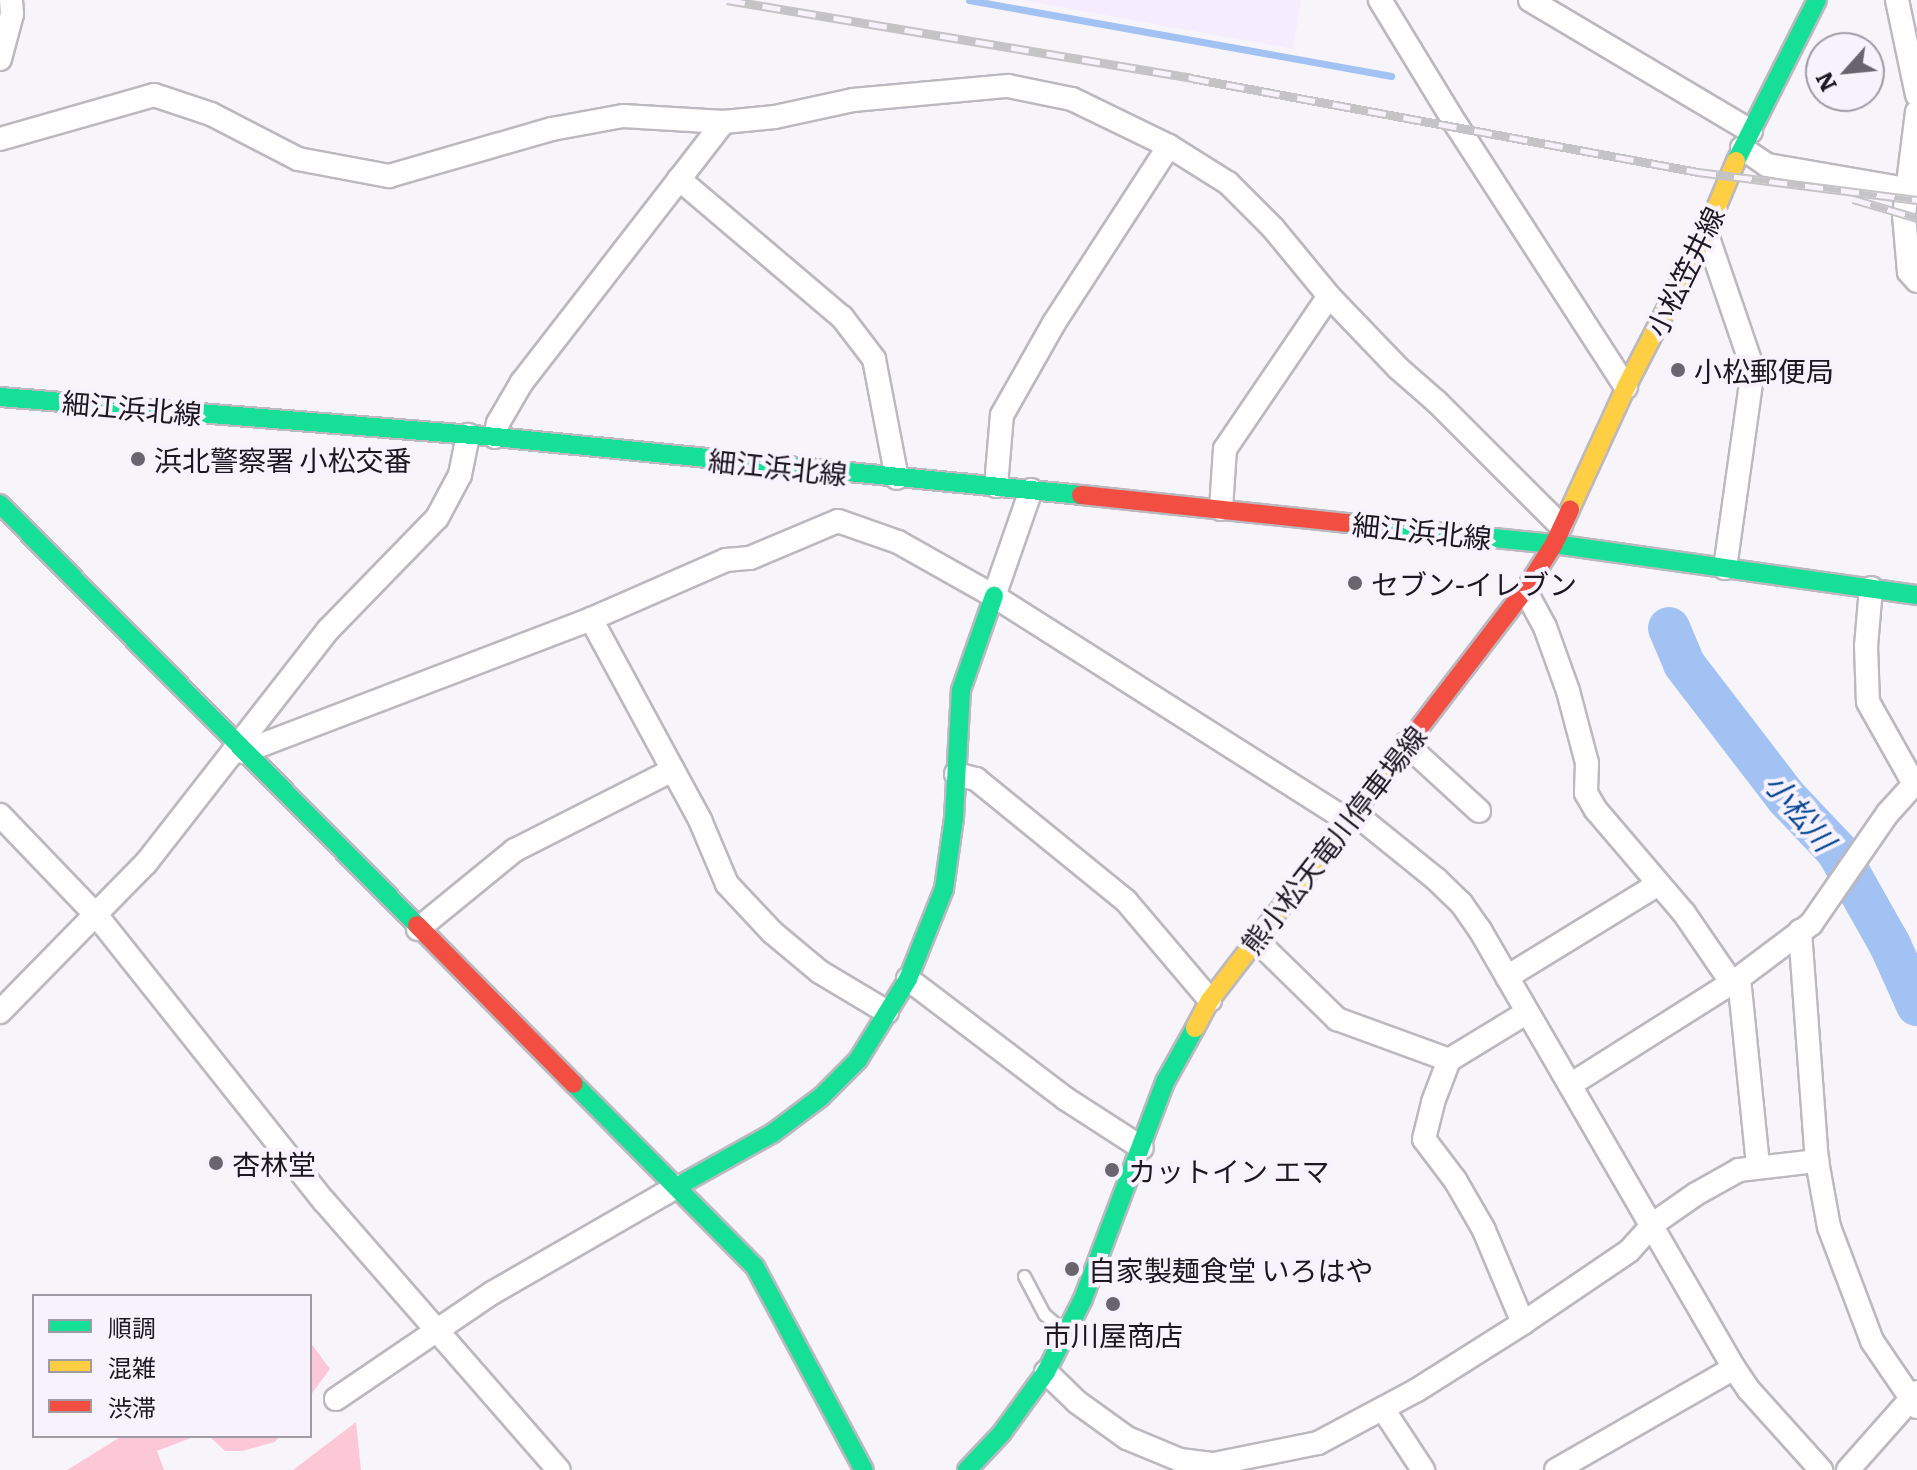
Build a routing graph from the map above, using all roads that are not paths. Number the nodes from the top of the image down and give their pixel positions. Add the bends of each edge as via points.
1 (11, 0) edge
2 (1380, 0) edge
3 (1530, 0) edge
4 (1817, 0) edge
5 (1897, 0) edge
6 (0, 59) edge
7 (1917, 95) edge
8 (1917, 112) edge
9 (724, 122) junction
10 (0, 139) edge
11 (1747, 140) junction
12 (1169, 146) junction
13 (679, 179) junction
14 (1906, 189) junction
15 (1706, 232) junction
16 (1917, 281) edge
17 (1329, 296) junction
18 (1626, 387) junction
19 (0, 397) edge
20 (468, 435) junction
21 (495, 437) junction
22 (897, 478) junction
23 (996, 486) junction
24 (1031, 490) junction
25 (0, 504) edge
26 (1221, 509) junction
27 (1558, 535) junction
28 (1725, 568) junction
29 (1871, 588) junction
30 (1525, 590) junction
31 (1917, 595) edge
32 (994, 596) junction
33 (591, 619) junction
34 (1406, 744) junction
35 (239, 748) junction
36 (673, 770) junction
37 (956, 774) junction
38 (1915, 783) edge
39 (1479, 811) dead end
40 (0, 815) edge
41 (1350, 816) junction
42 (1659, 884) junction
43 (97, 916) junction
44 (418, 929) junction
45 (1800, 931) junction
46 (1255, 939) junction
47 (1507, 977) junction
48 (908, 979) junction
49 (1736, 980) junction
50 (1210, 1000) junction
51 (0, 1012) edge
52 (887, 1012) junction
53 (1526, 1013) junction
54 (1449, 1060) junction
55 (1570, 1085) junction
56 (1142, 1148) junction
57 (1817, 1161) junction
58 (1758, 1166) junction
59 (678, 1186) junction
60 (1653, 1224) junction
61 (1024, 1276) dead end
62 (1523, 1323) junction
63 (435, 1331) junction
64 (1066, 1332) junction
65 (1734, 1368) junction
66 (1046, 1372) junction
67 (336, 1399) dead end
68 (1915, 1399) edge
69 (1383, 1409) junction
70 (1213, 1467) edge
71 (559, 1470) edge
72 (864, 1470) edge
73 (967, 1470) edge
74 (1423, 1470) edge
75 (1556, 1470) edge
76 (1821, 1470) edge
77 (1848, 1470) edge

1 - 6 street
2 - 18 street
3 - 11 street
4 - 11 main road, 小松笠井線
5 - 7 street
8 - 14 street
9 - 10 street via 623,116 552,129 389,176 298,159 211,114 154,95
9 - 12 street via 853,100 1008,86 1072,99
9 - 13 street
11 - 14 street via 1767,165
11 - 15 main road, 小松笠井線
12 - 17 street via 1228,183
12 - 23 street via 1054,323 1002,415
13 - 21 street via 522,382
13 - 22 street via 842,317 874,359
14 - 16 street via 1909,272
15 - 18 main road, 小松笠井線
15 - 28 street via 1753,369
17 - 26 street via 1225,449
17 - 27 street
18 - 27 main road, 小松笠井線
19 - 20 main road, 細江浜北線
20 - 21 main road, 細江浜北線
20 - 35 street via 460,475 437,518 328,630
21 - 22 main road, 細江浜北線
22 - 23 main road, 細江浜北線
23 - 24 main road, 細江浜北線
24 - 26 main road, 細江浜北線
24 - 32 street
25 - 35 main road
26 - 27 main road, 細江浜北線
27 - 28 main road
27 - 30 main road, 熊小松天竜川停車場線
28 - 29 main road
29 - 31 main road
29 - 38 street via 1868,702
30 - 34 main road, 熊小松天竜川停車場線
30 - 42 street via 1568,691 1587,763 1586,793
32 - 33 street via 898,542 838,521 750,558 726,560
32 - 37 main road via 961,690
32 - 41 street
33 - 35 street
33 - 36 street
34 - 39 street
34 - 41 main road, 熊小松天竜川停車場線
35 - 43 street
35 - 44 main road
36 - 44 street via 515,850
36 - 52 street via 727,884 740,900 820,972
37 - 48 main road via 944,889
37 - 50 street via 976,779 1126,901
38 - 45 street via 1811,924
40 - 43 street
41 - 46 main road, 熊小松天竜川停車場線
41 - 47 street via 1461,903
42 - 47 street
42 - 49 street
43 - 51 street
43 - 63 street
44 - 59 main road
45 - 49 street
45 - 57 street
46 - 50 main road, 熊小松天竜川停車場線
46 - 54 street via 1337,1019
47 - 53 street
48 - 52 main road
48 - 56 street via 1066,1099
49 - 55 street
49 - 58 street
50 - 56 main road, 熊小松天竜川停車場線 via 1165,1082
52 - 59 main road via 858,1060 821,1097 773,1133
53 - 54 street
53 - 55 street
54 - 62 street via 1424,1139 1484,1230
55 - 60 street
56 - 64 main road, 熊小松天竜川停車場線
57 - 58 street
57 - 68 street via 1829,1227 1872,1341
58 - 60 street via 1739,1170
59 - 63 street
59 - 72 main road via 764,1279
60 - 62 street via 1629,1251
60 - 65 street
61 - 64 lane via 1044,1314
62 - 69 street
63 - 67 street
63 - 71 street
64 - 66 main road, 熊小松天竜川停車場線
65 - 75 street
65 - 76 street
66 - 70 street via 1127,1438
66 - 73 main road, 熊小松天竜川停車場線
68 - 77 street
69 - 70 street via 1318,1443
69 - 74 street

